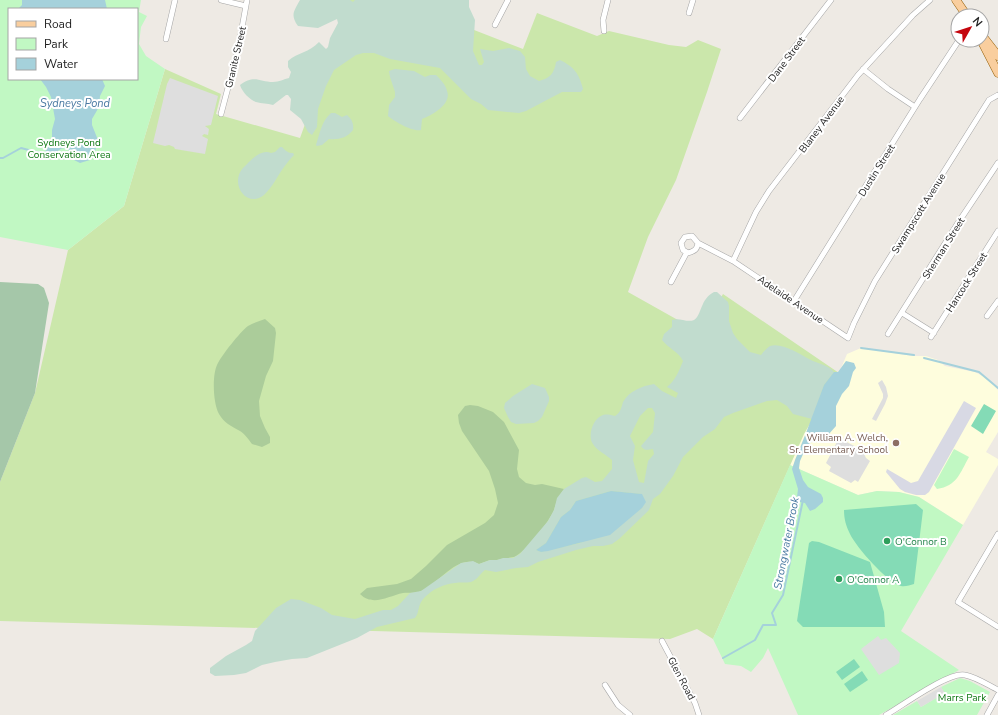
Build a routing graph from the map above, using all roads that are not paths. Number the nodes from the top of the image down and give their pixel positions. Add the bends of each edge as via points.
1 (175, 0) edge
2 (221, 0) edge
3 (247, 0) edge
4 (508, 0) edge
5 (608, 0) edge
6 (694, 0) edge
7 (831, 0) edge
8 (930, 0) edge
9 (246, 6) junction
10 (689, 13) dead end
11 (495, 25) dead end
12 (604, 31) dead end
13 (166, 39) dead end
14 (990, 46) edge
15 (954, 48) edge
16 (985, 48) edge
17 (998, 56) edge
18 (863, 70) junction
19 (998, 73) edge
20 (998, 95) edge
21 (915, 107) junction
22 (220, 114) dead end
23 (740, 118) dead end
24 (998, 163) edge
25 (998, 231) edge
26 (698, 244) junction
27 (687, 252) junction
28 (733, 262) junction
29 (671, 282) dead end
30 (794, 301) junction
31 (998, 301) edge
32 (902, 313) junction
33 (987, 316) dead end
34 (888, 334) dead end
35 (848, 338) joint
36 (998, 534) edge
37 (998, 627) edge
38 (662, 641) dead end
39 (605, 685) dead end
40 (998, 690) edge
41 (998, 696) edge
42 (630, 715) edge
43 (699, 715) edge
44 (886, 715) edge
45 (987, 715) edge

1 - 13 street
2 - 9 street
3 - 9 street, Granite Street
4 - 11 street
5 - 12 street via 603,20
6 - 10 street
7 - 23 street, Dane Street
8 - 18 street, Blaney Avenue via 912,15
9 - 22 street, Granite Street via 238,50
14 - 17 main road
15 - 21 street, Dustin Street
16 - 19 main road
18 - 21 street
18 - 28 street, Blaney Avenue via 769,191 756,212
20 - 35 street, Swampscott Avenue via 989,100 887,262
21 - 30 street, Dustin Street
24 - 32 street, Sherman Street
25 - 32 street, Hancock Street via 932,335
26 - 27 street via 694,251
26 - 27 street via 692,236 685,237 681,243 683,250
26 - 28 street, Adelaide Avenue
27 - 29 street
28 - 30 street, Adelaide Avenue
30 - 35 street, Adelaide Avenue
31 - 33 street
32 - 34 street, Sherman Street
36 - 37 street via 958,602
38 - 43 street, Glen Road
39 - 42 street via 618,705
40 - 44 street via 973,677 959,674 940,682
41 - 45 street

